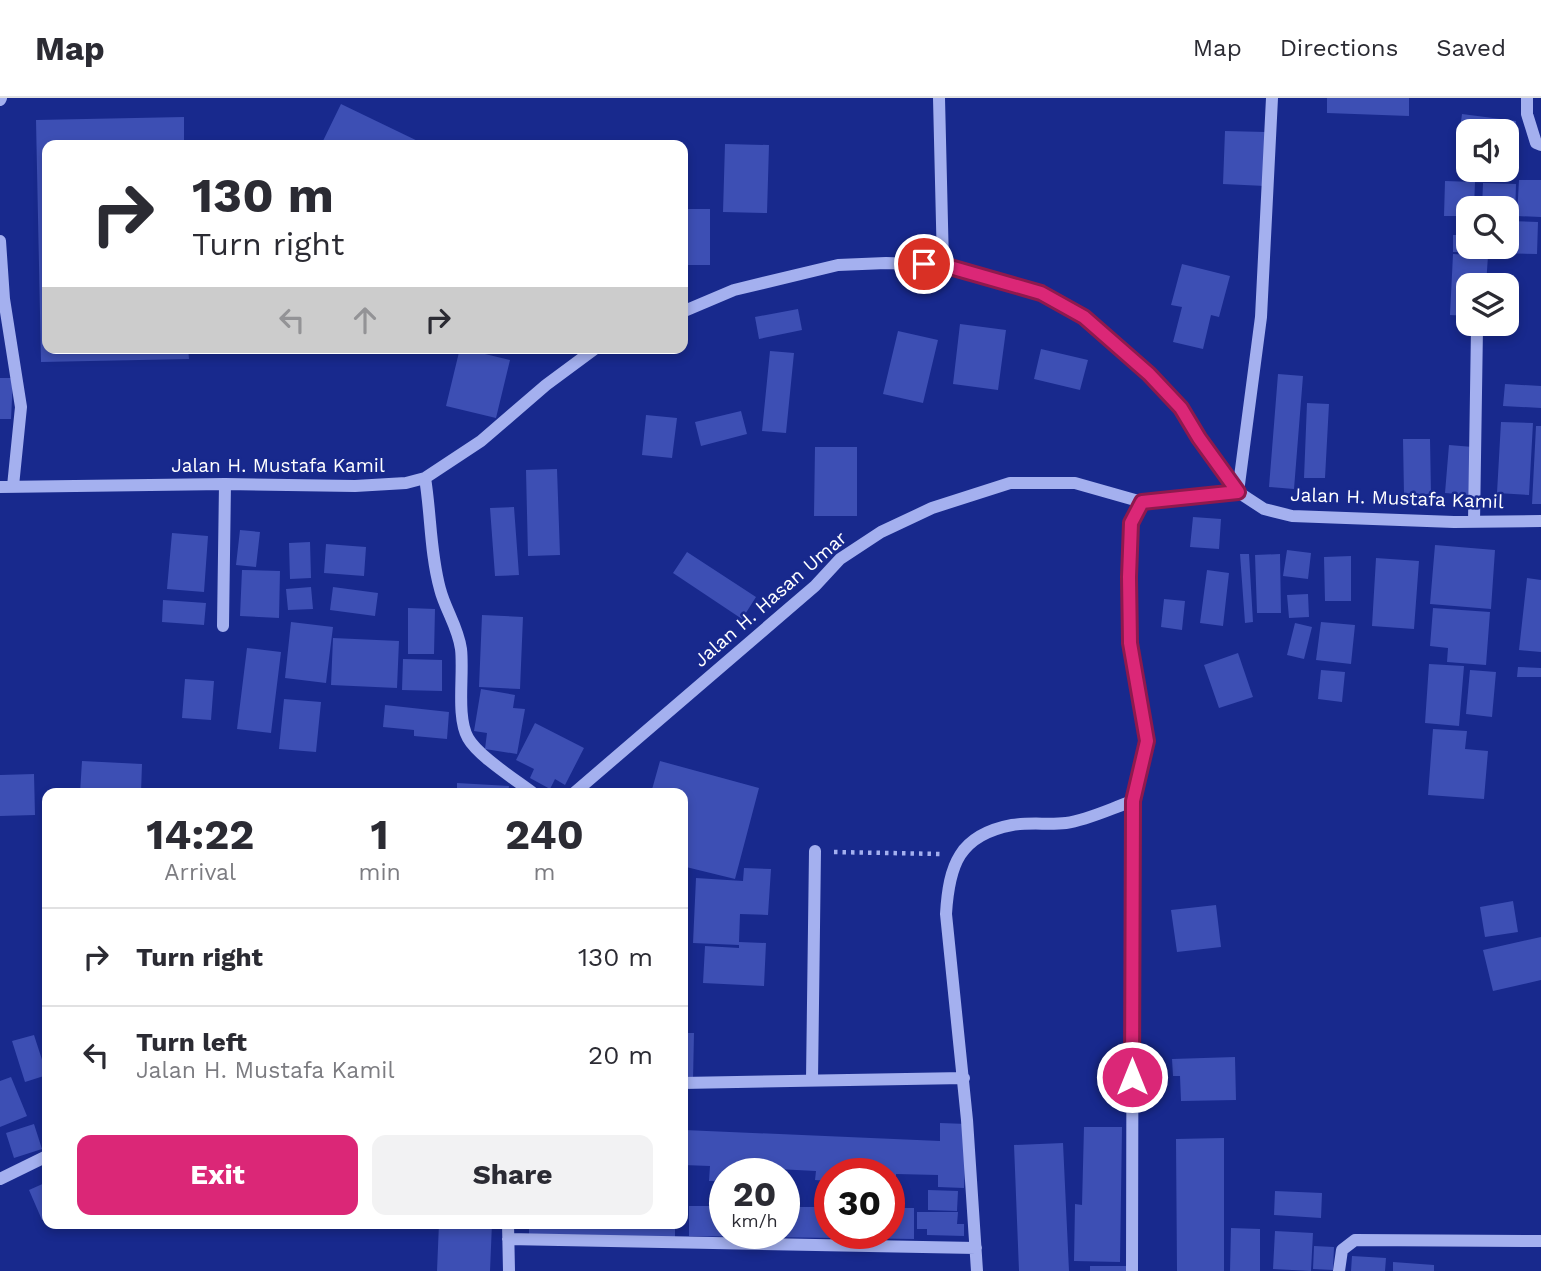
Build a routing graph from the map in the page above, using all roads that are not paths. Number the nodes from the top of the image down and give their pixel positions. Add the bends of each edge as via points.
1 (939, 98) edge
2 (1272, 98) edge
3 (1527, 98) edge
4 (1541, 145) edge
5 (0, 241) edge
6 (943, 265) junction
7 (688, 309) edge
8 (1476, 336) edge
9 (588, 354) edge
10 (425, 478) junction
11 (225, 484) junction
12 (7, 486) edge
13 (1238, 492) junction
14 (1142, 502) junction
15 (1474, 522) junction
16 (1541, 522) edge
17 (223, 626) dead end
18 (527, 788) edge
19 (581, 788) edge
20 (1133, 801) junction
21 (815, 851) road end
22 (964, 1078) junction
23 (812, 1080) junction
24 (688, 1083) edge
25 (42, 1158) edge
26 (0, 1179) edge
27 (508, 1229) edge
28 (508, 1239) junction
29 (1541, 1241) edge
30 (976, 1248) junction
31 (509, 1271) edge
32 (977, 1271) edge
33 (1132, 1271) edge
34 (1339, 1271) edge

1 - 6 street
2 - 13 street via 1261,317
3 - 4 street via 1535,143
5 - 12 street via 21,407
6 - 7 street, Jalan H. Mustafa Kamil via 838,265 734,290
6 - 13 street, Jalan H. Mustafa Kamil via 1041,293 1084,317 1181,408
8 - 15 street
9 - 10 street, Jalan H. Mustafa Kamil via 481,441
10 - 11 street, Jalan H. Mustafa Kamil via 389,485
10 - 18 street via 440,591 461,647 466,734 473,746
11 - 12 street, Jalan H. Mustafa Kamil
11 - 17 street
13 - 14 street
13 - 15 street, Jalan H. Mustafa Kamil via 1264,509 1292,516
14 - 19 street, Jalan H. Hasan Umar via 1075,483 1010,483 932,508 881,532 840,559 815,586
14 - 20 street via 1131,523 1130,643 1147,741
15 - 16 street, Jalan H. Mustafa Kamil
20 - 22 street via 1068,823 1014,825 981,834 959,855 948,886 946,914
20 - 33 street
21 - 23 street
22 - 23 street
22 - 30 street
23 - 24 street
25 - 26 street
27 - 28 street
28 - 30 street
28 - 31 street
29 - 34 street via 1355,1240 1342,1250
30 - 32 street

